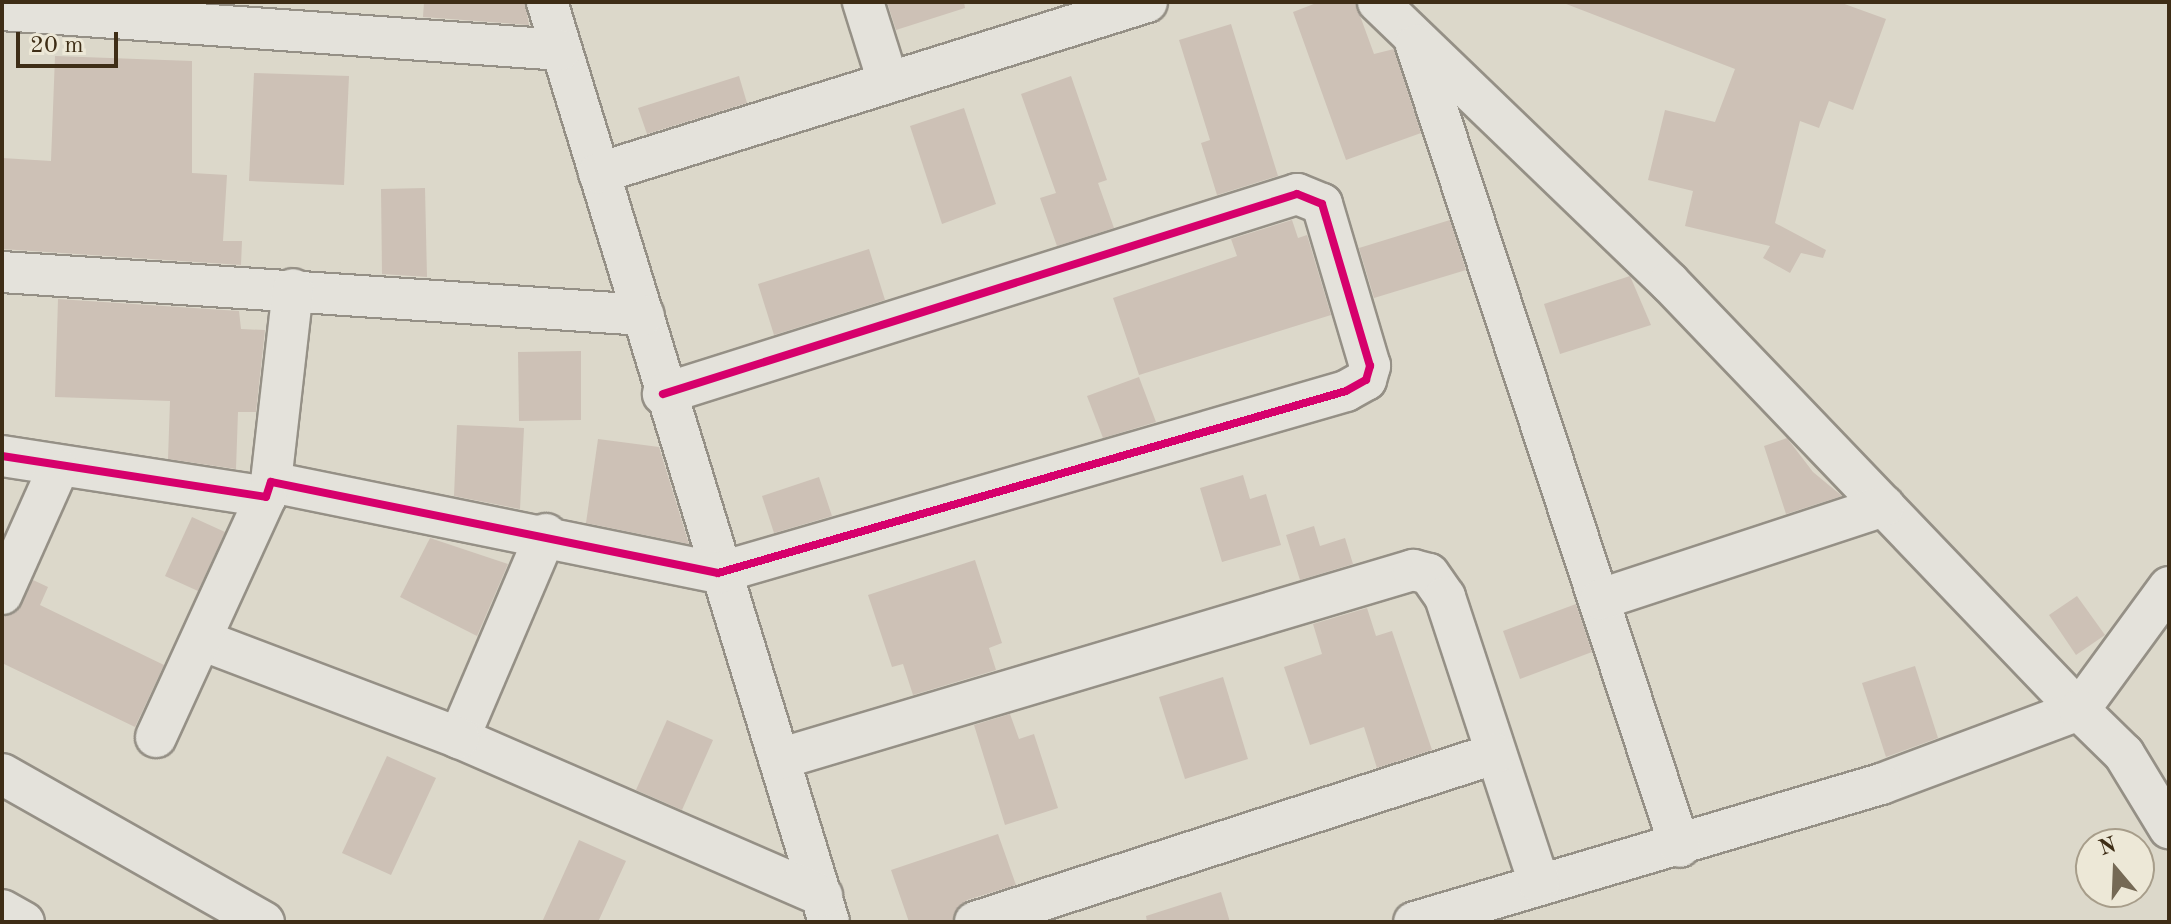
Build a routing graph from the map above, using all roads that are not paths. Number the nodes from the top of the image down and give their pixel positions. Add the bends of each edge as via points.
1 (547, 2) edge
2 (863, 2) edge
3 (1147, 2) edge
4 (1378, 2) edge
5 (2, 10) edge
6 (1413, 38) junction
7 (561, 50) junction
8 (887, 78) junction
9 (599, 173) junction
10 (2, 272) edge
11 (293, 289) junction
12 (644, 315) junction
13 (663, 394) junction
14 (2, 456) edge
15 (58, 469) junction
16 (269, 490) junction
17 (1884, 506) junction
18 (546, 534) junction
19 (718, 573) junction
20 (2169, 587) edge
21 (2, 594) edge
22 (1601, 599) junction
23 (204, 641) junction
24 (2079, 710) junction
25 (156, 737) dead end
26 (459, 738) junction
27 (1494, 754) junction
28 (779, 759) junction
29 (2, 774) edge
30 (2169, 828) edge
31 (1680, 847) junction
32 (1539, 883) junction
33 (826, 909) edge
34 (2, 910) edge
35 (24, 922) edge
36 (264, 922) edge
37 (975, 922) edge
38 (1414, 922) edge

1 - 7 street
2 - 8 street
3 - 8 street
4 - 6 street
5 - 7 street
6 - 17 street via 1669,282
6 - 22 street
7 - 9 street
8 - 9 street
9 - 12 street
10 - 11 street
11 - 12 street
11 - 16 street
12 - 13 street
13 - 19 street
13 - 19 street via 1297,194 1322,204 1348,281 1370,366 1361,385
14 - 15 street
15 - 16 street
15 - 21 street
16 - 18 street
16 - 23 street
17 - 22 street
17 - 24 street
18 - 19 street
18 - 26 street
19 - 28 street
20 - 24 street
22 - 31 street
23 - 25 street
23 - 26 street
24 - 30 street via 2124,754
24 - 31 street via 1881,784
26 - 33 street
27 - 28 street via 1445,597 1429,574 1413,570
27 - 32 street
27 - 37 street
28 - 33 street
29 - 36 street
31 - 32 street
32 - 38 street
34 - 35 street

